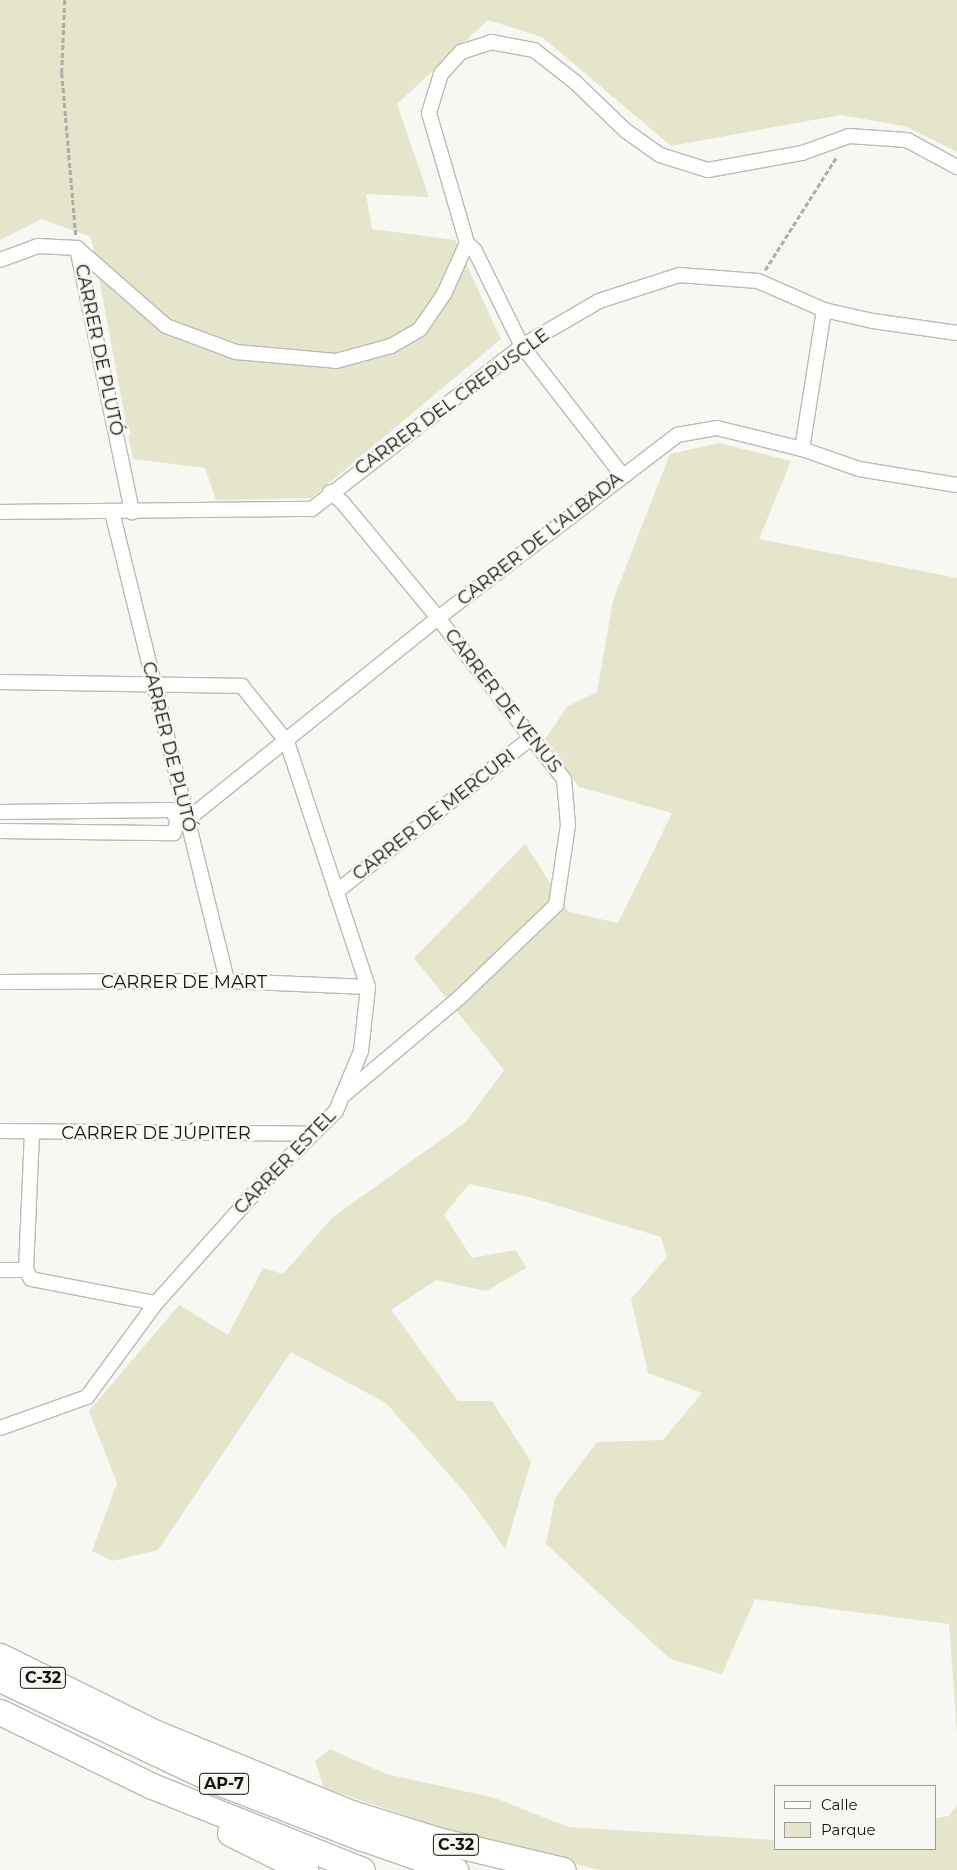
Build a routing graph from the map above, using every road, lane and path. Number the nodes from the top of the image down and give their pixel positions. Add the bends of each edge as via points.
1 (65, 0) edge
2 (850, 136) junction
3 (957, 167) edge
4 (467, 243) junction
5 (77, 248) junction
6 (0, 260) edge
7 (758, 281) junction
8 (824, 310) junction
9 (957, 333) edge
10 (522, 346) junction
11 (802, 449) junction
12 (622, 475) junction
13 (957, 485) edge
14 (330, 492) junction
15 (0, 512) edge
16 (112, 512) junction
17 (132, 512) junction
18 (438, 618) junction
19 (0, 682) edge
20 (152, 684) junction
21 (532, 737) junction
22 (287, 742) junction
23 (0, 812) edge
24 (183, 819) junction
25 (0, 832) edge
26 (336, 892) junction
27 (227, 981) junction
28 (0, 982) edge
29 (368, 987) junction
30 (343, 1095) junction
31 (0, 1131) edge
32 (32, 1132) junction
33 (313, 1134) junction
34 (0, 1270) edge
35 (26, 1270) junction
36 (156, 1303) junction
37 (0, 1428) edge
38 (0, 1656) edge
39 (0, 1678) edge
40 (0, 1712) edge
41 (82, 1754) junction
42 (305, 1870) edge
43 (362, 1870) edge
44 (455, 1870) edge
45 (563, 1870) edge

1 - 5 path via 62,73
2 - 3 street via 907,140
2 - 4 street via 802,153 708,170 660,155 626,131 575,82 534,50 491,42 461,52 441,74 429,113
2 - 7 path
4 - 5 street via 444,294 420,329 391,346 336,361 236,352 166,326
4 - 10 street
5 - 6 street via 38,246
5 - 17 street, CARRER DE PLUTÓ
7 - 8 street, CARRER DEL CREPUSCLE
7 - 10 street, CARRER DEL CREPUSCLE via 679,275 599,301
8 - 9 street, CARRER DEL CREPUSCLE
8 - 11 street
10 - 12 street
10 - 14 street, CARRER DEL CREPUSCLE
11 - 12 street, CARRER DE L'ALBADA via 717,428 677,435
11 - 13 street, CARRER DE L'ALBADA via 859,469
12 - 18 street, CARRER DE L'ALBADA
14 - 17 street, CARRER DEL CREPUSCLE via 312,509
14 - 18 street, CARRER DE VENUS
15 - 16 street, CARRER DEL CREPUSCLE
16 - 17 street, CARRER DEL CREPUSCLE
16 - 20 street, CARRER DE PLUTÓ
18 - 21 street, CARRER DE VENUS
18 - 22 street, CARRER DE L'ALBADA
19 - 20 street
20 - 22 street via 242,686
20 - 24 street, CARRER DE PLUTÓ
21 - 26 street, CARRER DE MERCURI
21 - 30 street, CARRER DE VENUS via 564,779 568,825 556,906 458,998
22 - 24 street, CARRER DE L'ALBADA
22 - 26 street, CARRER ESTEL
23 - 24 street via 170,810
24 - 25 street, CARRER DE L'ALBADA via 174,833
24 - 27 street, CARRER DE PLUTÓ
26 - 29 street, CARRER ESTEL
27 - 28 street, CARRER DE MART
27 - 29 street, CARRER DE MART
29 - 30 street, CARRER ESTEL via 361,1051
30 - 33 street, CARRER ESTEL via 336,1111
31 - 32 street, CARRER DE JÚPITER
32 - 33 street, CARRER DE JÚPITER
32 - 35 street
33 - 36 street, CARRER ESTEL via 266,1180
34 - 35 street
35 - 36 street via 31,1279
36 - 37 street, CARRER ESTEL via 88,1397
38 - 45 highway, C-32 via 156,1733 351,1813 441,1841
39 - 44 highway, AP-7 via 216,1780 360,1838
40 - 41 highway, AP-7
41 - 42 highway via 282,1861
41 - 43 highway, AP-7 via 223,1816

